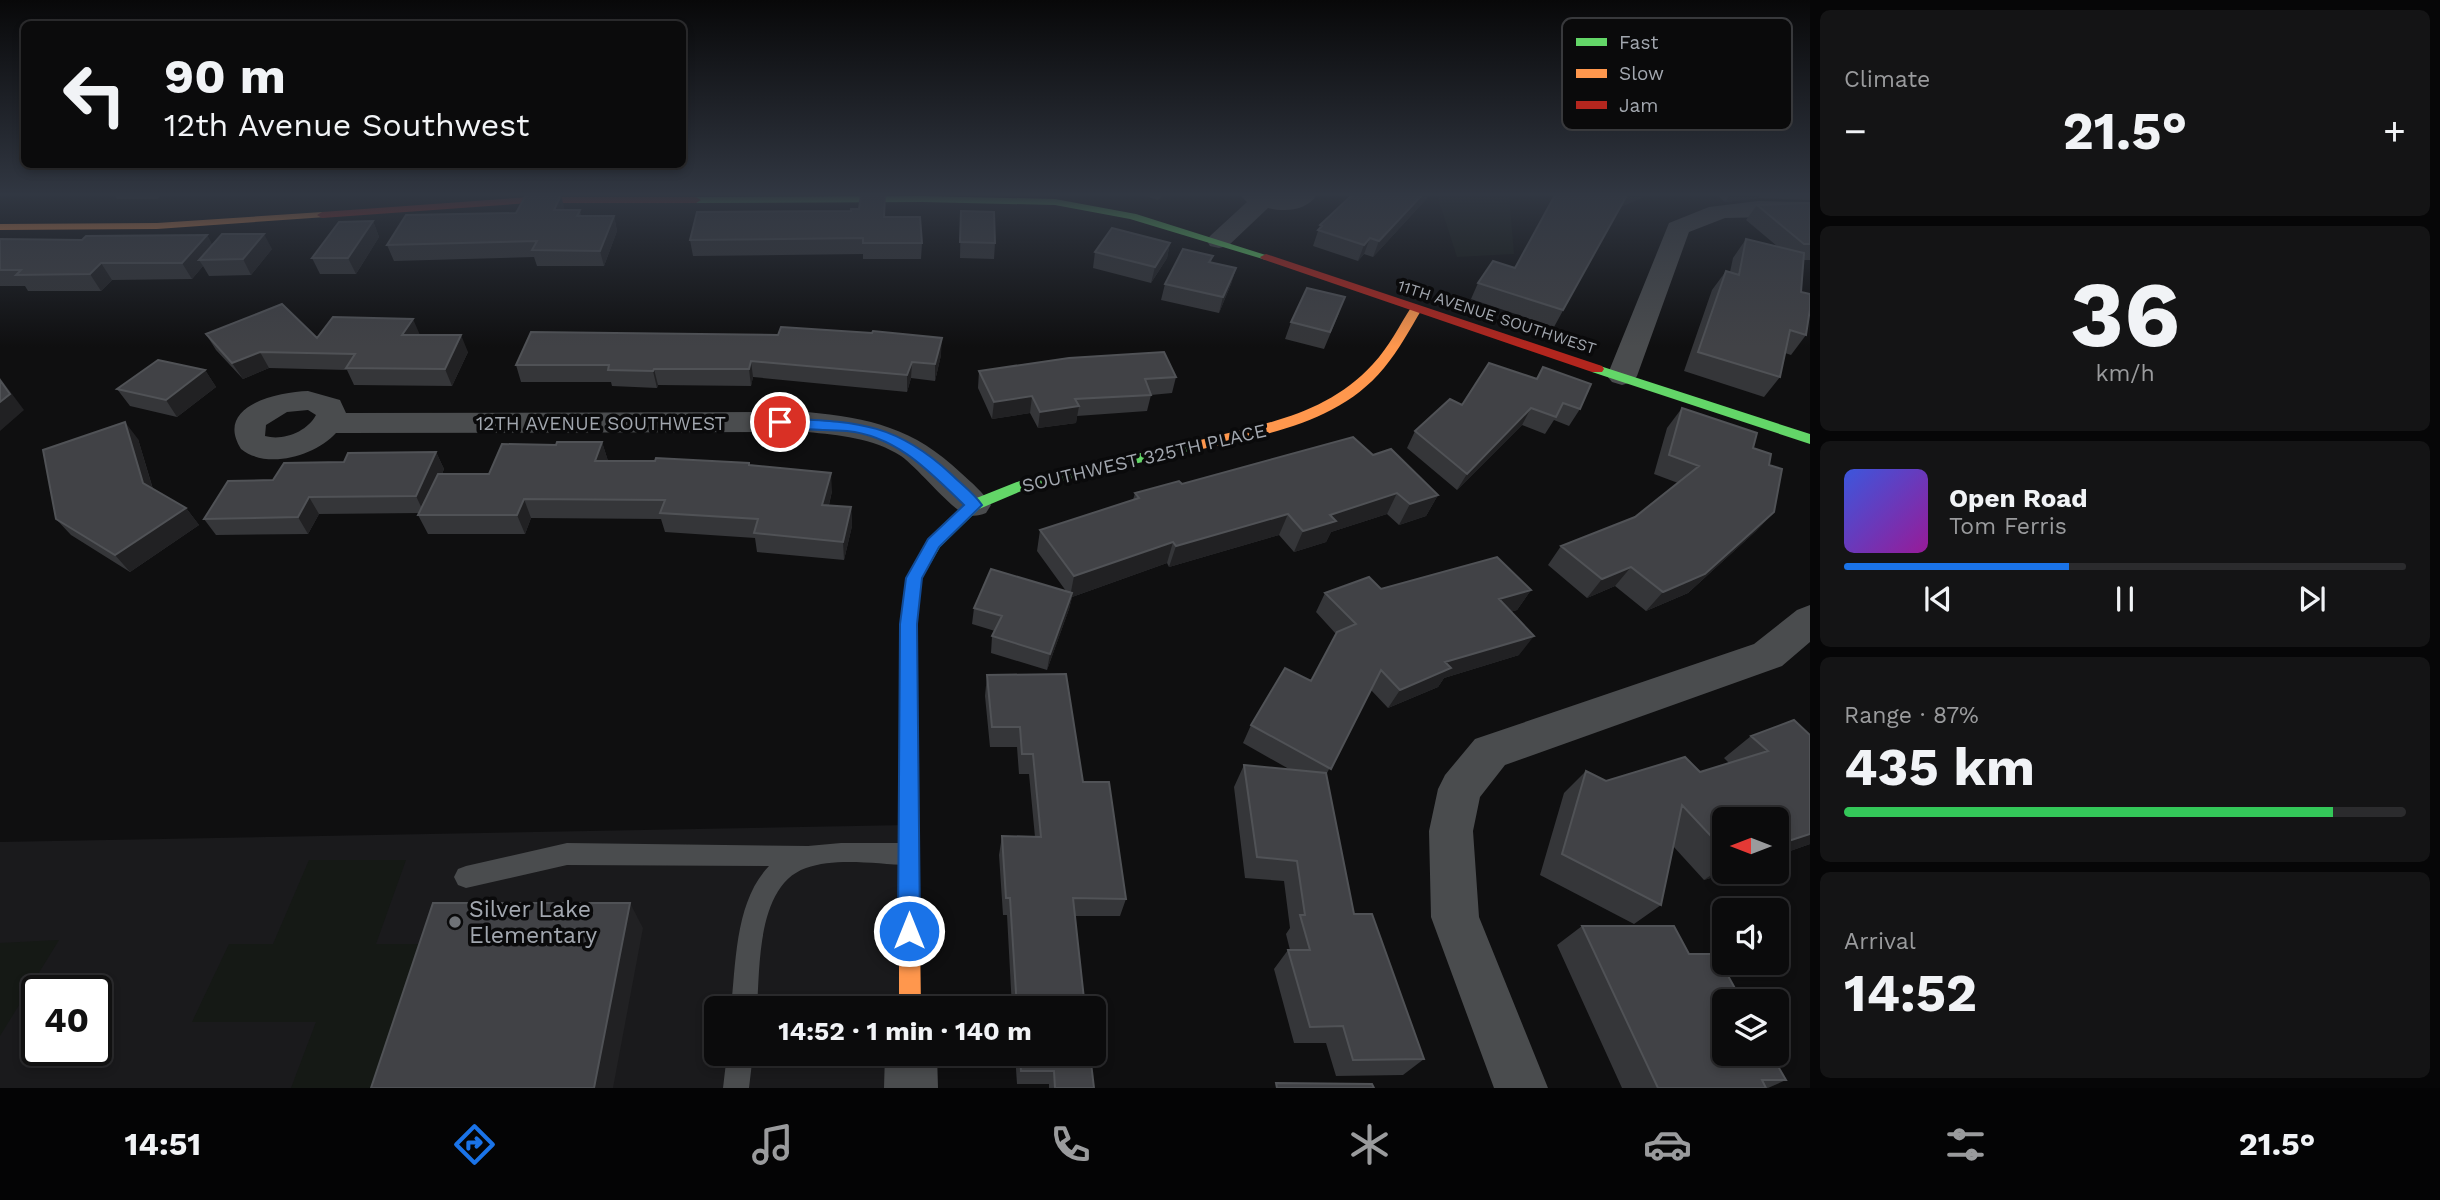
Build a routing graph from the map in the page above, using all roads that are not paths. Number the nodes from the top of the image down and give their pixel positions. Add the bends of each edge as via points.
1 (1233, 246) edge
2 (1671, 246) edge
3 (1416, 309) junction
4 (1622, 376) junction
5 (328, 423) dead end
6 (1810, 439) edge
7 (974, 505) junction
8 (1810, 620) edge
9 (908, 854) junction
10 (807, 856) junction
11 (466, 877) dead end
12 (745, 996) edge
13 (910, 996) edge
14 (739, 1066) edge
15 (911, 1066) edge
16 (736, 1088) edge
17 (911, 1088) edge
18 (1521, 1088) edge

1 - 3 street, 11TH AVENUE SOUTHWEST
2 - 4 street
3 - 4 street, 11TH AVENUE SOUTHWEST
3 - 7 street, SOUTHWEST 325TH PLACE via 1378,367 1348,396 1313,416 1022,485
4 - 6 street, 11TH AVENUE SOUTHWEST
5 - 7 street, 12TH AVENUE SOUTHWEST via 807,422 850,427 888,437 920,454
7 - 9 street, SOUTHWEST 325TH PLACE via 934,543 914,578 908,624
8 - 18 street via 1768,655 1490,752 1460,789 1451,831 1455,917
9 - 10 lane
9 - 13 street, SOUTHWEST 325TH PLACE
10 - 11 lane via 567,854
10 - 12 lane via 789,863 759,899
14 - 16 lane
15 - 17 street

